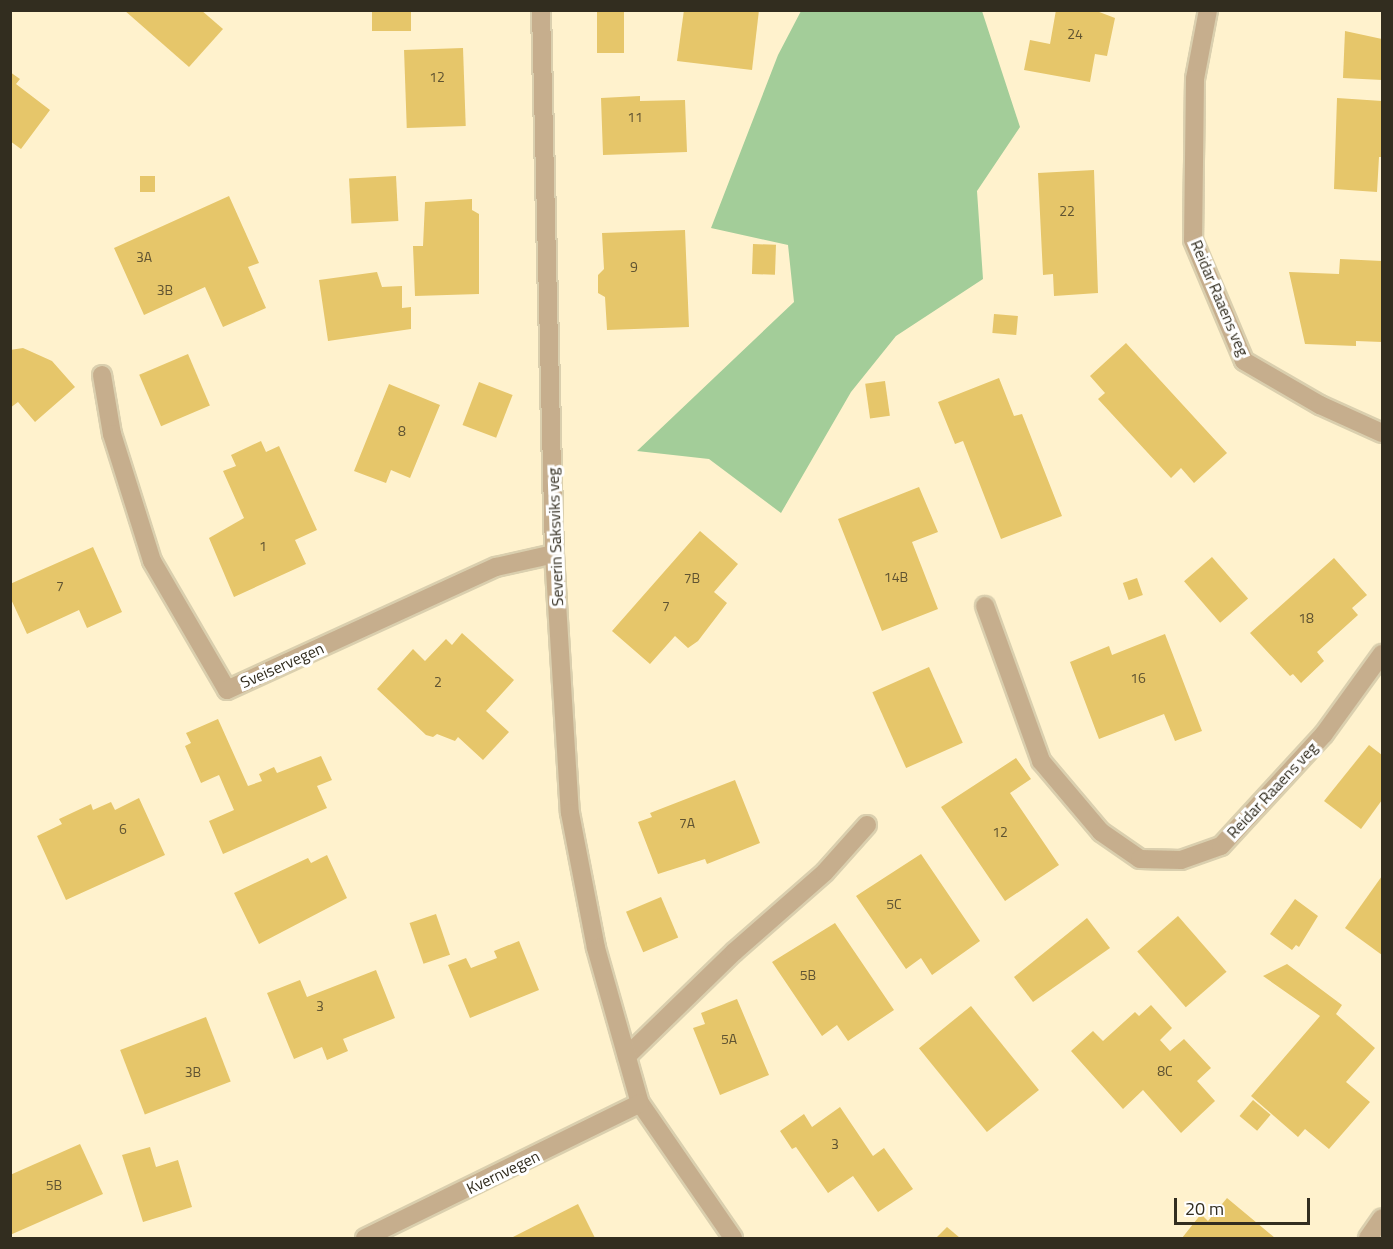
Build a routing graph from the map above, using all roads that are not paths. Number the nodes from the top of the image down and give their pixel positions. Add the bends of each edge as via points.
1 (541, 10) edge
2 (1208, 10) edge
3 (102, 375) dead end
4 (1383, 433) edge
5 (554, 554) junction
6 (985, 606) dead end
7 (1383, 654) edge
8 (867, 825) dead end
9 (627, 1056) junction
10 (640, 1103) junction
11 (1383, 1218) edge
12 (365, 1239) edge
13 (733, 1239) edge
14 (1368, 1239) edge

1 - 5 street, Severin Saksviks veg
2 - 4 street, Reidar Raaens veg via 1195,79 1193,240 1244,361 1320,405
3 - 5 street, Sveiservegen via 112,434 152,561 227,690 496,567
5 - 9 street, Severin Saksviks veg via 570,813 596,948
6 - 7 street, Reidar Raaens veg via 1041,761 1101,832 1140,859 1181,860 1221,846 1324,734
8 - 9 street via 825,872 734,952
9 - 10 street, Severin Saksviks veg
10 - 12 street, Kvernvegen
10 - 13 street, Severin Saksviks veg
11 - 14 street

